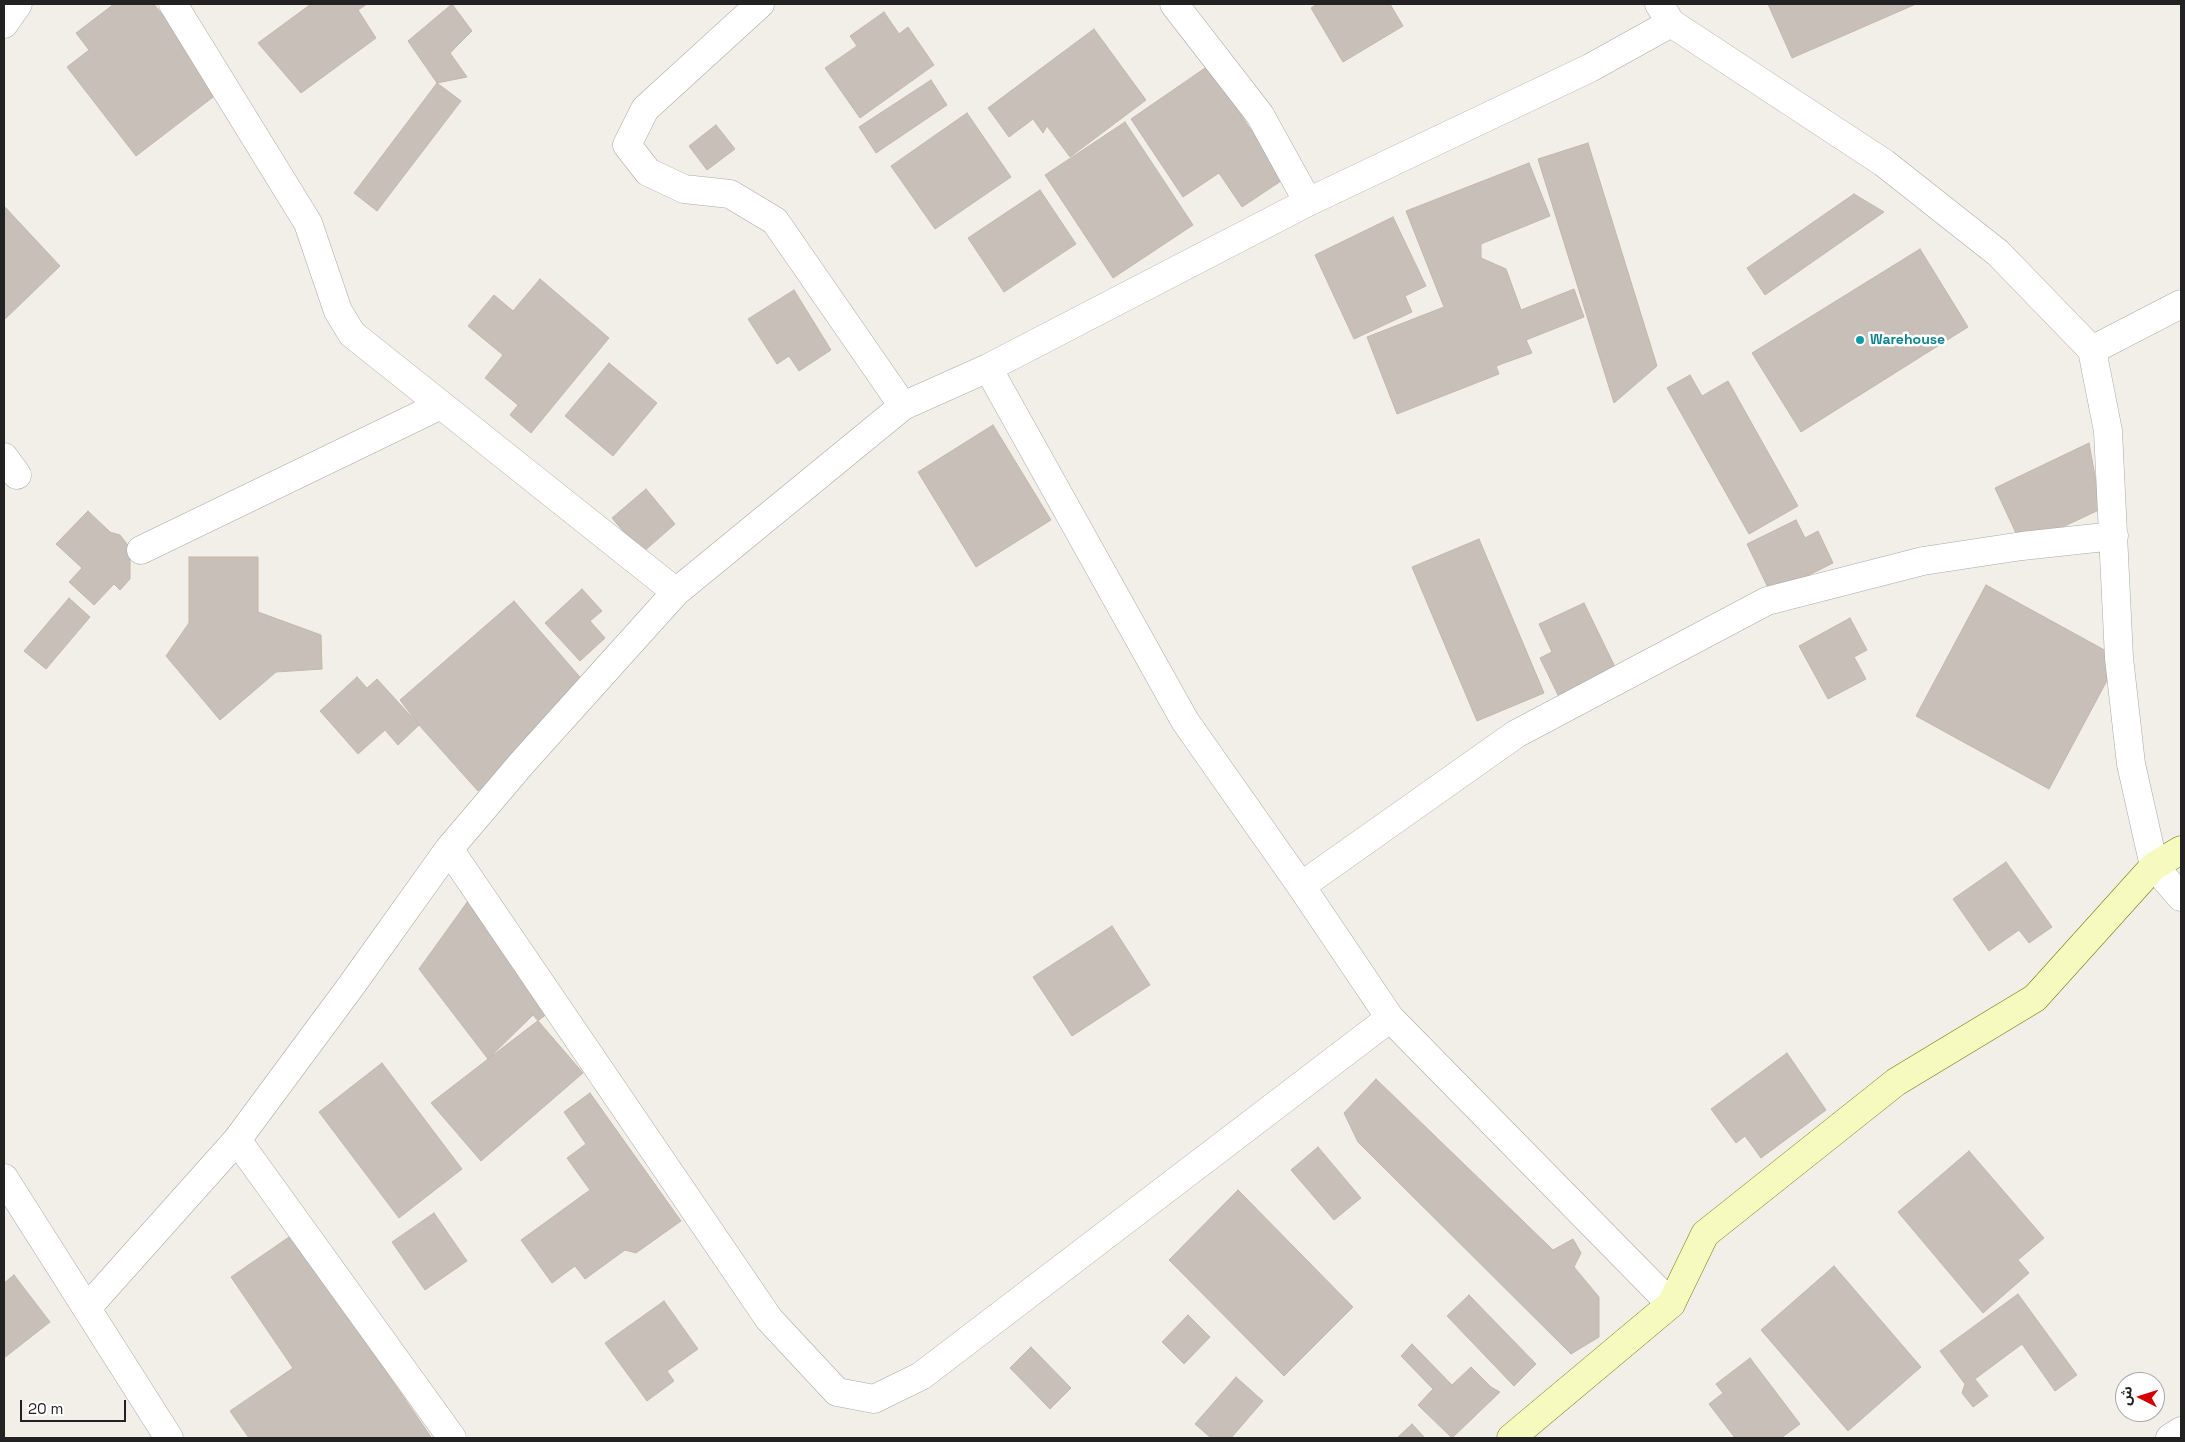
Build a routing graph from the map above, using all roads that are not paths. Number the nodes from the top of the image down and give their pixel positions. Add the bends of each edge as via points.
1 (18, 4) edge
2 (173, 4) edge
3 (760, 4) edge
4 (1174, 4) edge
5 (1665, 14) edge
6 (4, 24) edge
7 (1308, 202) junction
8 (2181, 304) edge
9 (2092, 350) junction
10 (988, 368) junction
11 (441, 405) junction
12 (903, 406) junction
13 (2114, 536) junction
14 (141, 550) dead end
15 (676, 592) junction
16 (449, 849) junction
17 (2181, 850) edge
18 (2154, 866) junction
19 (1301, 886) junction
20 (2181, 897) edge
21 (1390, 1018) junction
22 (237, 1140) junction
23 (4, 1178) edge
24 (1672, 1304) junction
25 (87, 1308) junction
26 (2181, 1431) edge
27 (169, 1438) edge
28 (452, 1438) edge
29 (1511, 1438) edge
30 (2170, 1438) edge

1 - 6 street
2 - 11 street via 308,223 338,311 352,334
3 - 12 street via 645,109 627,144 648,172 684,189 730,194 776,221
4 - 7 street via 1260,115
5 - 7 street via 1590,68
5 - 9 street via 1884,163 1998,253
7 - 10 street
8 - 9 street
9 - 13 street via 2108,431
10 - 12 street
10 - 19 street via 1185,721
11 - 14 street
11 - 15 street
12 - 15 street
13 - 18 street via 2119,658 2132,764
13 - 19 street via 1923,561 1767,601 1516,734
15 - 16 street via 522,762
16 - 21 street via 769,1319 837,1392 874,1399 921,1376
16 - 22 street
17 - 18 street
18 - 20 street
18 - 24 street via 2036,998 1896,1082 1705,1234
19 - 21 street
21 - 24 street
22 - 25 street
22 - 28 street
23 - 25 street
24 - 29 street
25 - 27 street
26 - 30 street

